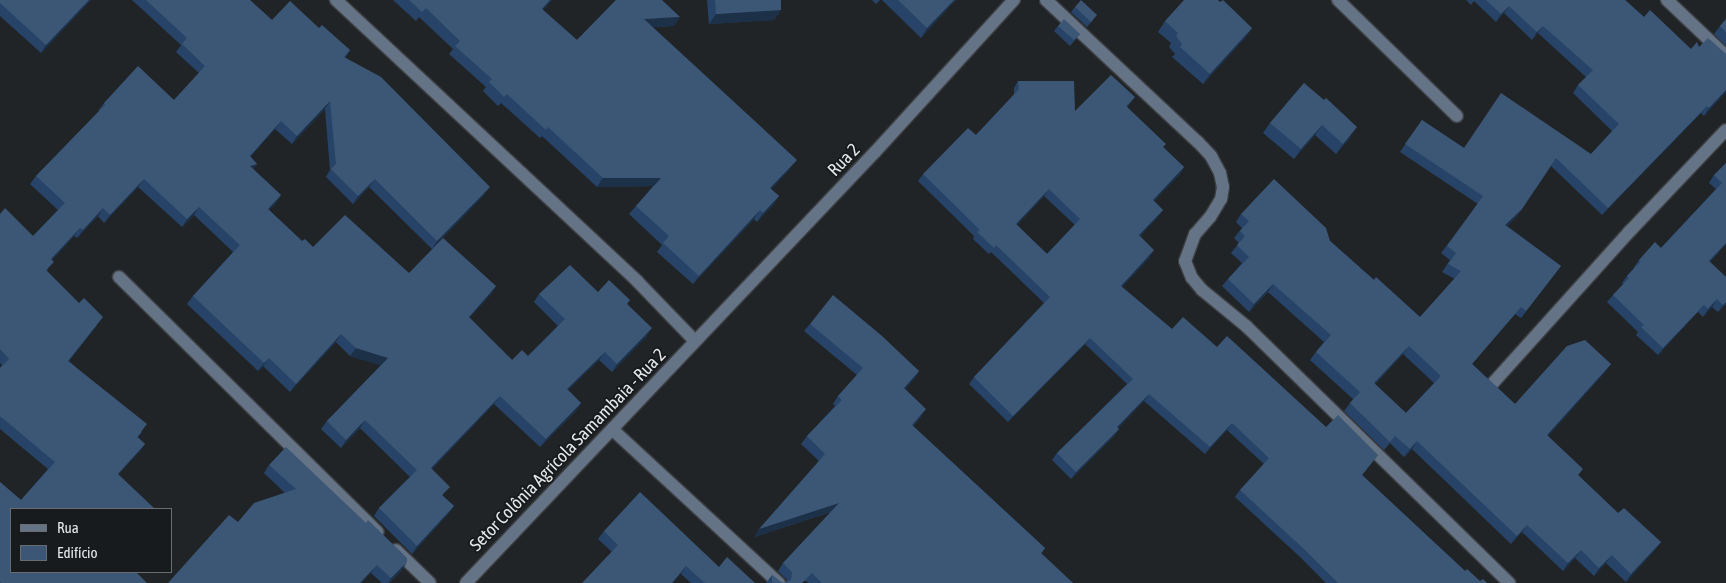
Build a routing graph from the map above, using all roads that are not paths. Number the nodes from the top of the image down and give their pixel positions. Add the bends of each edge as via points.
1 (336, 0) edge
2 (1014, 0) edge
3 (1046, 0) edge
4 (1338, 0) edge
5 (1667, 0) edge
6 (1726, 56) edge
7 (1457, 116) dead end
8 (1726, 130) edge
9 (119, 277) dead end
10 (695, 341) junction
11 (1493, 383) edge
12 (614, 430) junction
13 (430, 583) edge
14 (466, 583) edge
15 (779, 583) edge
16 (1509, 583) edge

1 - 10 street via 637,281
2 - 10 street, Rua 2
3 - 16 street via 1198,142 1220,173 1221,199 1195,234 1186,256 1192,278 1246,326
4 - 7 street
5 - 6 street
8 - 11 street
9 - 13 street
10 - 12 street, Setor Colônia Agrícola Samambaia - Rua 2
12 - 14 street, Setor Colônia Agrícola Samambaia - Rua 2
12 - 15 street

